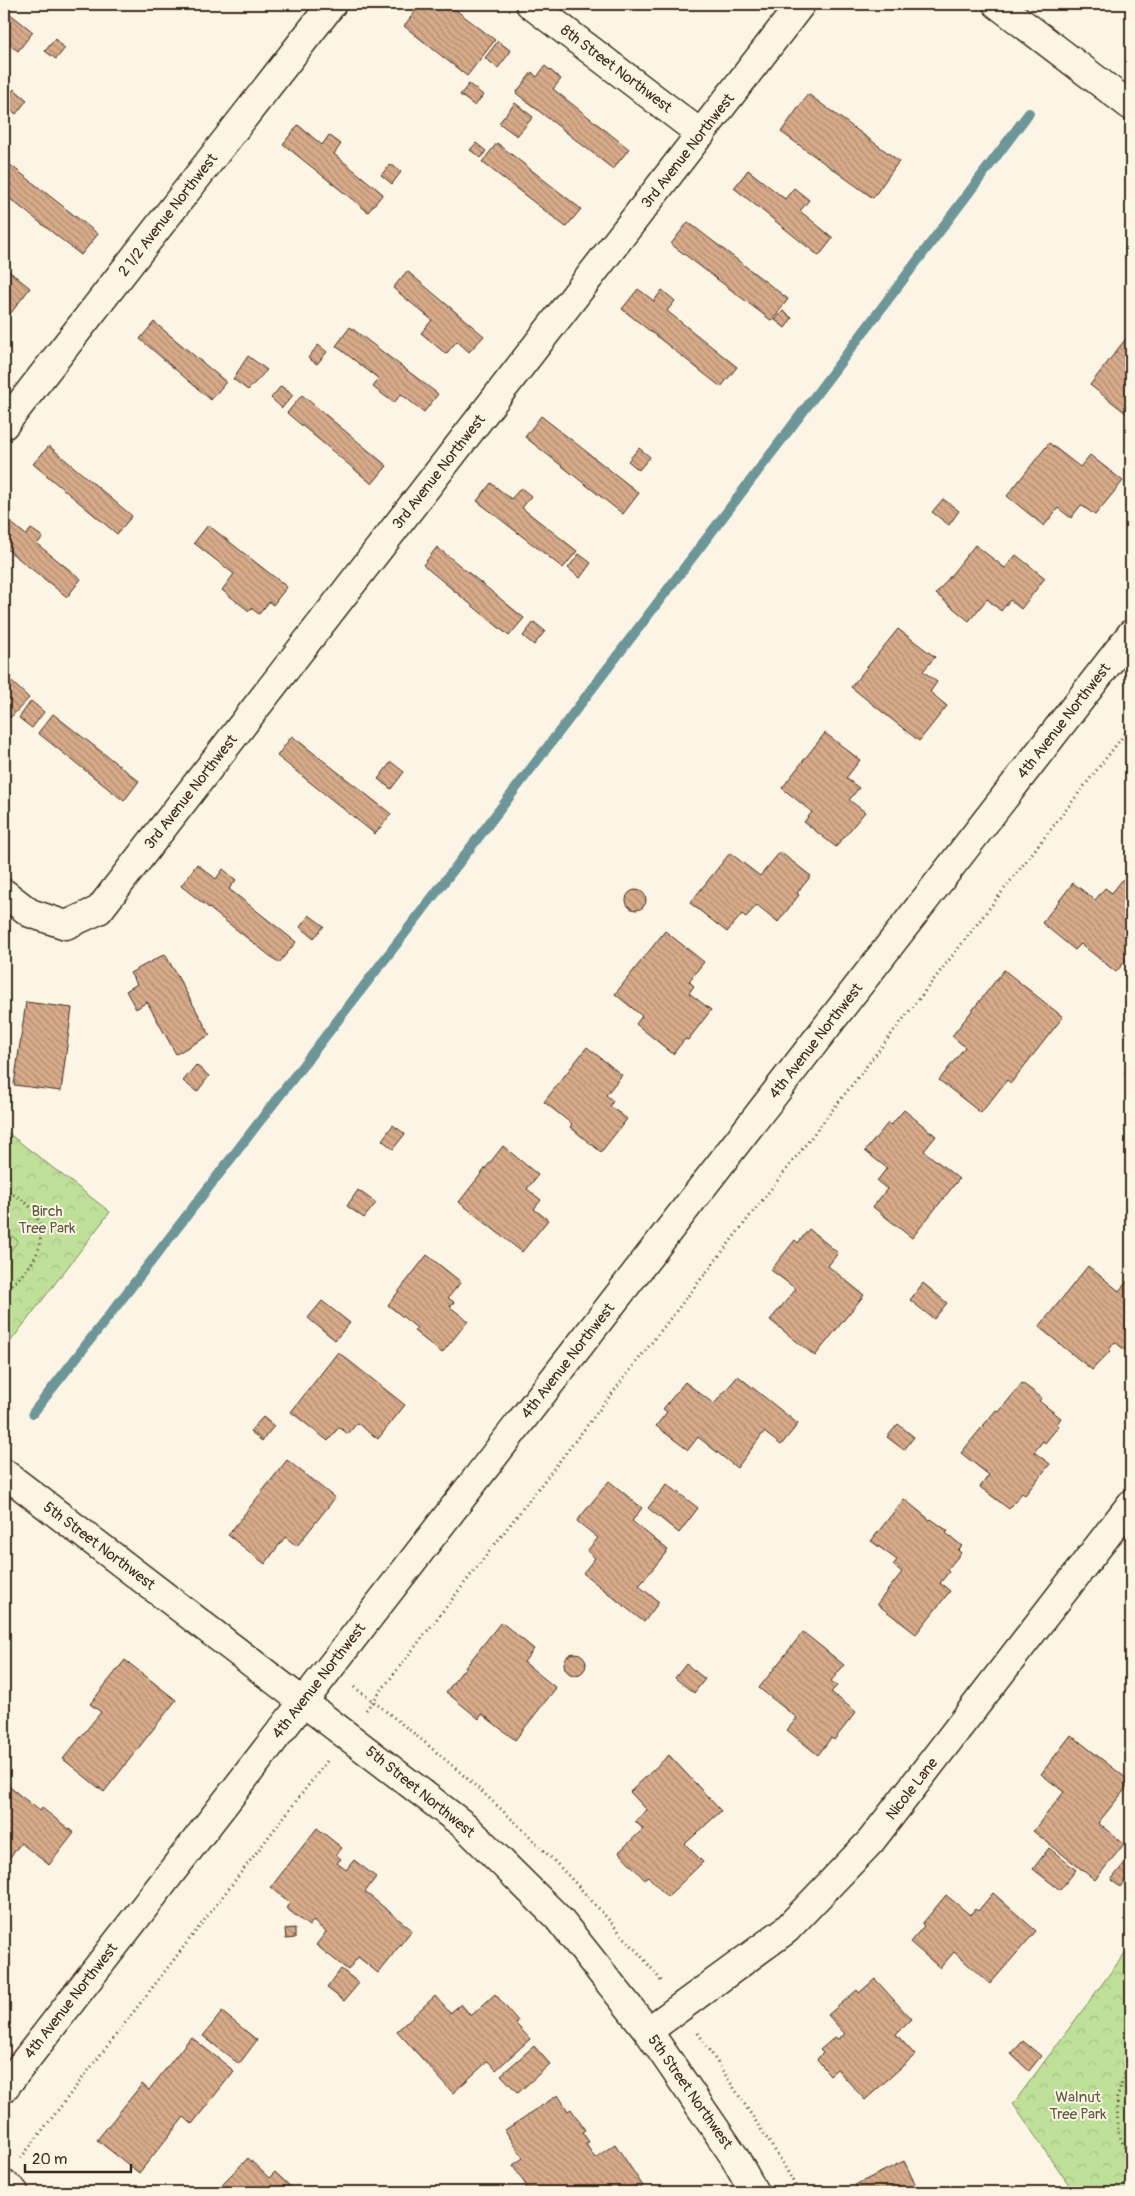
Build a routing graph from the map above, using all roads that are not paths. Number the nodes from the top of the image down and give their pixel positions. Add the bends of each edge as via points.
1 (332, 4) edge
2 (530, 4) edge
3 (801, 4) edge
4 (997, 4) edge
5 (1131, 106) edge
6 (701, 134) junction
7 (4, 425) edge
8 (1131, 634) edge
9 (4, 893) edge
10 (4, 1473) edge
11 (1131, 1504) edge
12 (304, 1701) junction
13 (648, 2031) junction
14 (4, 2088) edge
15 (10, 2174) edge
16 (14, 2192) edge
17 (754, 2192) edge

1 - 7 street, 2 1/2 Avenue Northwest
2 - 6 street, 8th Street Northwest
3 - 6 street, 3rd Avenue Northwest
4 - 5 street
6 - 9 street, 3rd Avenue Northwest via 99,910 66,925 30,913
8 - 12 street, 4th Avenue Northwest
10 - 12 street, 5th Street Northwest
11 - 13 street, Nicole Lane via 872,1841 786,1930
12 - 13 street, 5th Street Northwest via 465,1826 558,1918
12 - 14 street, 4th Avenue Northwest
13 - 17 street, 5th Street Northwest via 734,2156
15 - 16 street

